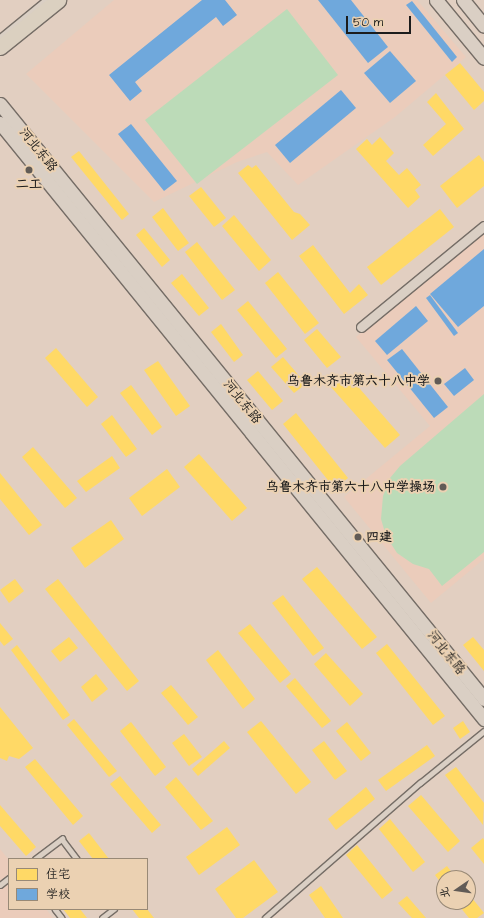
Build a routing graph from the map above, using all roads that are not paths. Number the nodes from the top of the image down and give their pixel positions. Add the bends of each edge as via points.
1 (45, 0) edge
2 (58, 0) edge
3 (436, 0) edge
4 (462, 0) edge
5 (484, 26) edge
6 (0, 37) edge
7 (0, 47) edge
8 (484, 58) edge
9 (0, 104) edge
10 (0, 123) edge
11 (484, 226) edge
12 (361, 327) dead end
13 (484, 699) edge
14 (484, 719) edge
15 (484, 731) edge
16 (36, 858) edge
17 (76, 858) edge
18 (8, 879) edge
19 (0, 885) edge
20 (56, 910) edge
21 (113, 910) edge
22 (62, 918) edge
23 (102, 918) edge
24 (265, 918) edge

1 - 6 lane
2 - 7 main road
3 - 8 main road
4 - 5 main road
9 - 13 main road, 河北东路
10 - 14 main road
11 - 12 street
15 - 24 lane via 420,783
16 - 17 lane via 62,839
18 - 19 lane
20 - 22 lane
21 - 23 lane

